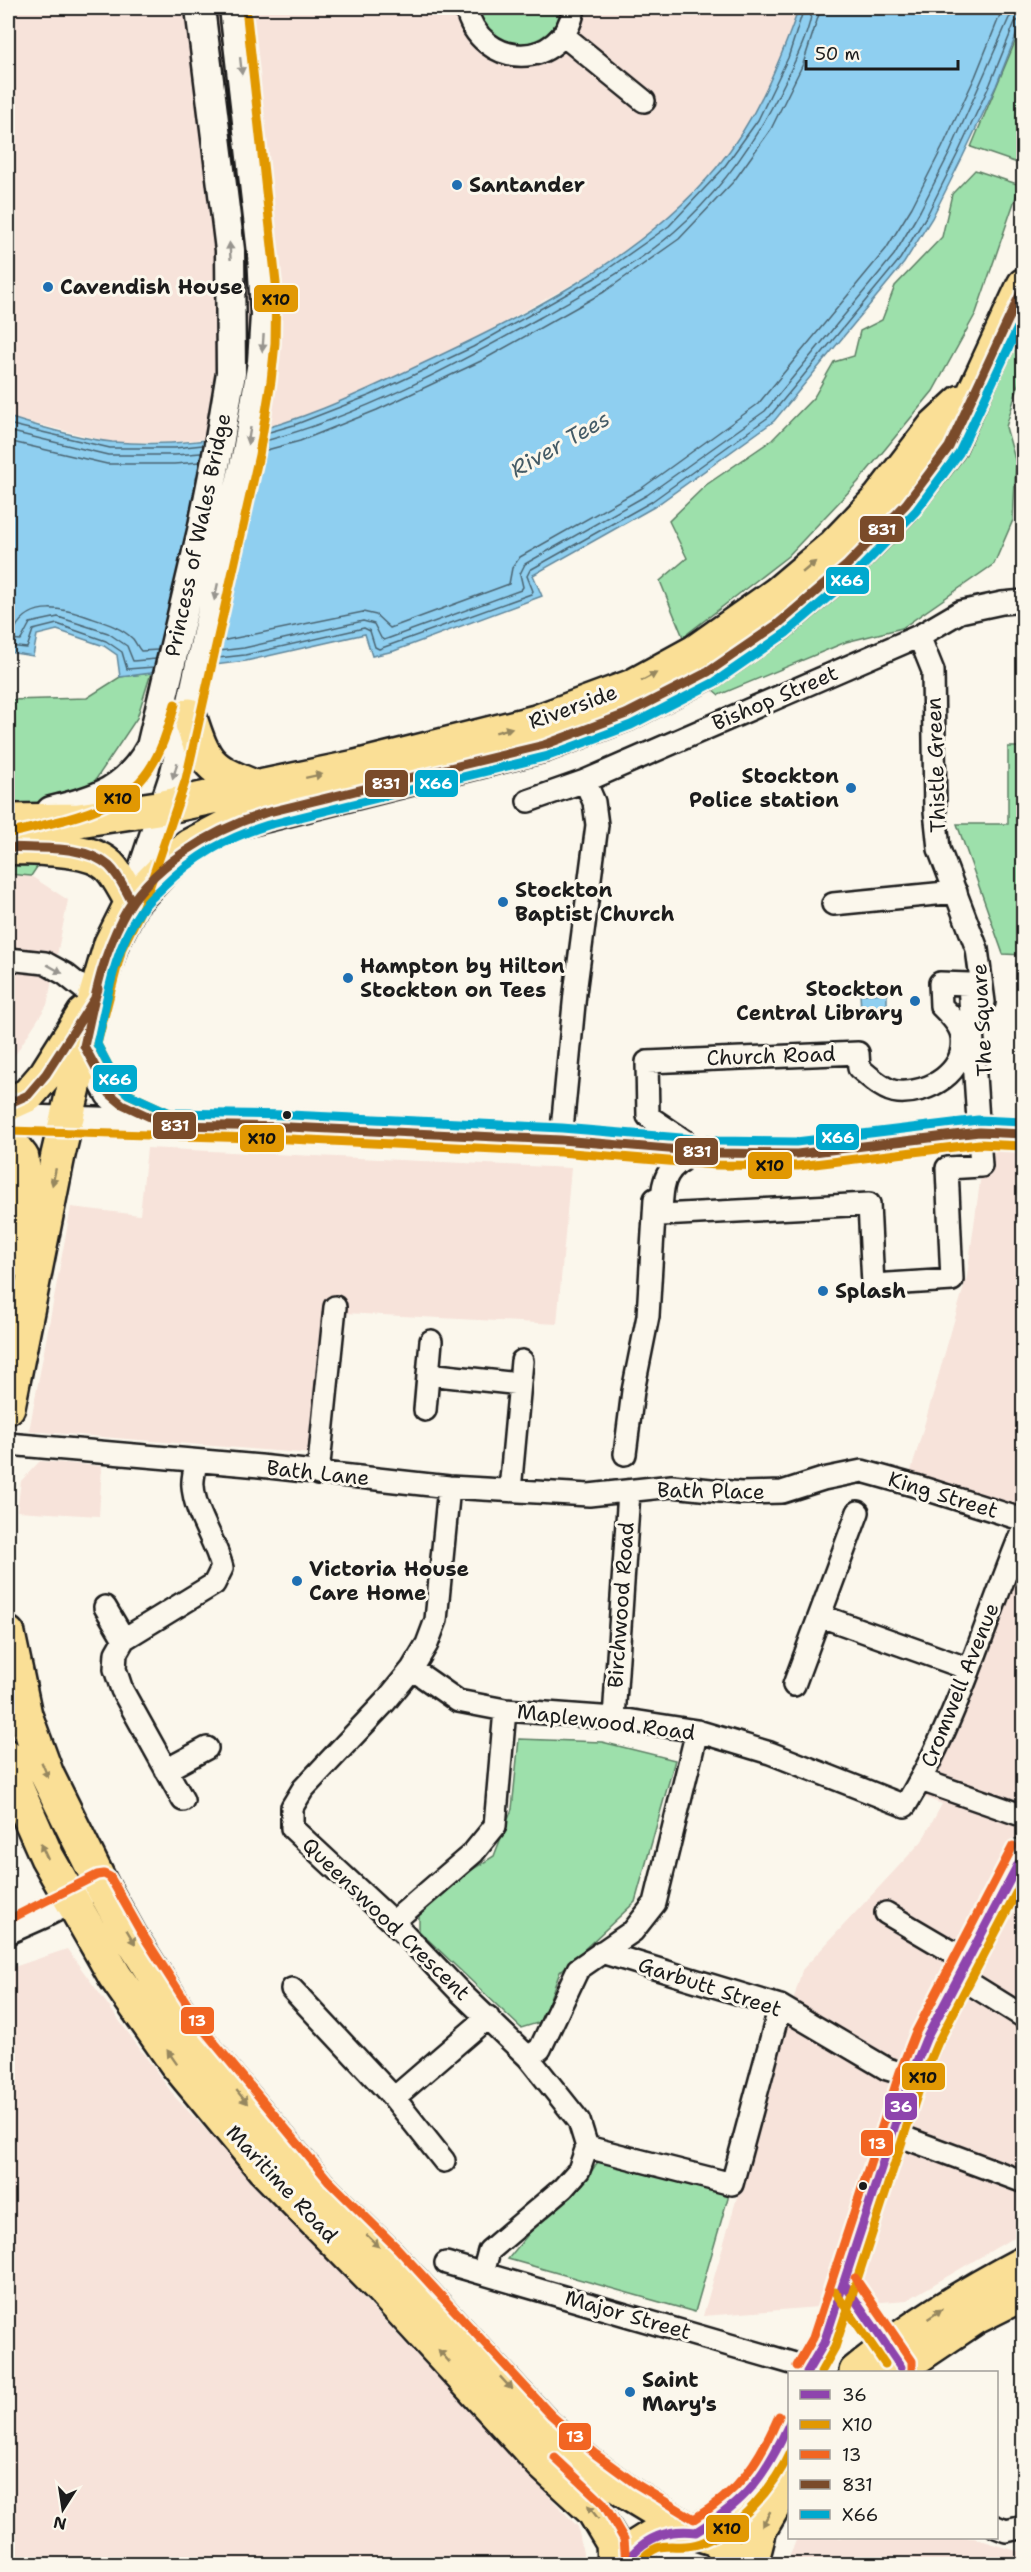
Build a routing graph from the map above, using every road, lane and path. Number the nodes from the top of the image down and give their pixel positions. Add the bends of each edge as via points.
1 (200, 8) edge
2 (234, 8) edge
3 (466, 8) edge
4 (574, 8) edge
5 (563, 35) junction
6 (644, 101) dead end
7 (1023, 285) edge
8 (879, 515) junction
9 (1023, 602) edge
10 (919, 636) junction
11 (182, 702) junction
12 (585, 781) junction
13 (257, 788) junction
14 (528, 801) dead end
15 (164, 807) junction
16 (8, 829) edge
17 (956, 892) junction
18 (132, 902) junction
19 (833, 904) dead end
20 (8, 959) edge
21 (95, 998) junction
22 (84, 1046) junction
23 (8, 1104) edge
24 (8, 1119) edge
25 (67, 1120) junction
26 (166, 1125) junction
27 (983, 1132) junction
28 (1023, 1134) edge
29 (8, 1140) edge
30 (561, 1140) junction
31 (671, 1149) junction
32 (9, 1250) edge
33 (335, 1307) dead end
34 (431, 1341) dead end
35 (522, 1360) dead end
36 (428, 1374) junction
37 (519, 1384) junction
38 (8, 1407) edge
39 (425, 1410) dead end
40 (8, 1444) edge
41 (625, 1454) dead end
42 (196, 1462) junction
43 (862, 1471) joint
44 (318, 1474) junction
45 (449, 1487) junction
46 (510, 1490) junction
47 (629, 1492) junction
48 (858, 1512) dead end
49 (1023, 1520) edge
50 (1023, 1527) edge
51 (105, 1607) dead end
52 (820, 1616) junction
53 (8, 1634) edge
54 (124, 1639) junction
55 (412, 1669) junction
56 (969, 1669) junction
57 (794, 1685) dead end
58 (505, 1710) junction
59 (614, 1718) junction
60 (697, 1731) junction
61 (207, 1748) dead end
62 (166, 1770) junction
63 (10, 1776) edge
64 (921, 1780) junction
65 (183, 1800) dead end
66 (905, 1806) joint
67 (1023, 1816) edge
68 (1023, 1852) edge
69 (102, 1886) junction
70 (72, 1902) junction
71 (886, 1913) dead end
72 (393, 1922) junction
73 (8, 1933) edge
74 (601, 1952) junction
75 (962, 1968) junction
76 (292, 1989) dead end
77 (780, 2006) junction
78 (488, 2017) junction
79 (1023, 2017) edge
80 (528, 2057) junction
81 (911, 2076) junction
82 (394, 2098) junction
83 (892, 2133) junction
84 (587, 2147) junction
85 (444, 2161) dead end
86 (1023, 2182) edge
87 (446, 2263) dead end
88 (1023, 2264) edge
89 (483, 2273) junction
90 (845, 2285) junction
91 (1023, 2293) edge
92 (894, 2362) edge
93 (808, 2370) edge
94 (863, 2371) edge
95 (788, 2428) edge
96 (784, 2458) edge
97 (1023, 2508) edge
98 (1023, 2513) edge
99 (998, 2528) edge
100 (1023, 2528) edge
101 (693, 2531) junction
102 (614, 2565) edge
103 (624, 2565) edge
104 (736, 2565) edge
105 (751, 2565) edge

11 -> 1 street, Princess of Wales Bridge via 231,373 230,250
2 -> 11 street, Princess of Wales Bridge via 265,315 247,452
3 - 5 street via 476,33 498,51 530,55 548,48
4 - 5 street
5 - 6 street
7 - 8 main road, Riverside via 976,388 935,426
13 -> 8 main road, Riverside via 536,722 633,686 695,652
8 - 18 main road, Riverside via 847,565 778,624 708,672 627,714 544,745 233,823 189,846
9 - 10 street, Bishop Street via 960,612
10 - 12 street, Bishop Street
10 - 17 street, Thistle Green via 933,670 939,849
11 - 13 main road via 200,750 211,764
11 -> 15 street
11 - 16 street via 139,766 122,782 91,801
12 - 14 street, Bishop Street
12 - 30 street via 594,802 597,825 574,993
13 - 15 main road, Riverside
15 - 16 main road
15 - 18 street, Riverside
16 - 18 main road via 94,856 109,866
17 - 19 street
17 - 27 street, The Square via 977,949 984,996
18 - 21 main road, Riverside via 111,944
20 -> 21 street via 45,963
21 - 22 main road, Riverside
21 - 23 main road, Riverside via 28,1095
22 - 25 main road, Riverside
22 - 26 street via 110,1094
24 - 25 street
25 - 26 street
25 -> 38 main road via 30,1285
26 - 30 street
27 - 28 street
27 - 31 street via 797,1154
27 - 31 street, Church Road via 981,1166 947,1168 952,1281 873,1285 869,1204 661,1215 664,1178 683,1160
27 - 31 street, Church Road via 969,984 940,982 941,1006 953,1017 962,1035 960,1053 951,1072 938,1084 924,1089 896,1092 878,1084 859,1068 858,1053 647,1062 648,1116 685,1141
29 - 32 main road via 22,1158 24,1184
30 - 31 street
31 - 41 street
33 - 44 street
34 - 36 street
35 - 37 street
36 - 37 street
36 - 39 street
37 - 46 street
40 - 42 street, Bath Lane
42 - 44 street, Bath Lane
42 - 54 street via 193,1486 222,1568 214,1584
43 - 47 street, Bath Place via 782,1492 740,1493 672,1486
43 - 49 street, King Street
44 - 45 street, Bath Lane
45 - 46 street, Bath Lane
45 - 55 street, Queenswood Crescent via 436,1620
46 - 47 street, Bath Lane via 590,1495
47 - 59 street, Birchwood Road
48 - 52 street
50 - 56 street, Cromwell Avenue
51 - 54 street
52 - 56 street
52 - 57 street
53 -> 69 main road, Maritime Road via 25,1715 37,1750
54 - 62 street via 116,1653 115,1669 122,1690
55 - 58 street, Maplewood Road via 458,1701
55 - 72 street, Queenswood Crescent via 303,1789 292,1807 292,1828
56 - 64 street, Cromwell Avenue
58 - 59 street, Maplewood Road
58 - 72 street via 495,1827 473,1853
59 - 60 street, Maplewood Road
60 - 66 street, Maplewood Road via 770,1753
60 - 74 street via 655,1903 633,1931
61 - 62 street
62 - 65 street
70 -> 63 main road, Maritime Road
64 - 66 street, Cromwell Avenue
64 - 67 street
68 - 75 street
69 - 70 street
69 -> 101 main road, Maritime Road via 193,2036 319,2188 388,2256 543,2424 629,2494
70 - 73 street
102 -> 70 main road, Maritime Road via 613,2543 593,2510 542,2463 381,2288 264,2169 209,2105 115,1976
71 - 75 street
72 - 78 street, Queenswood Crescent
74 - 77 street, Garbutt Street
74 - 80 street via 578,1970 540,2049
75 - 79 street
75 - 81 street
76 - 82 street
77 - 81 street, Garbutt Street via 887,2068
77 - 84 street via 732,2184
78 - 80 street, Queenswood Crescent
78 - 82 street
80 - 84 street, Queenswood Crescent via 579,2121
81 - 83 street
82 - 85 street
83 - 86 street
83 - 90 street
84 - 89 street via 579,2170 563,2188 489,2252
87 - 89 street, Major Street
92 -> 88 main road via 967,2292
89 - 93 street, Major Street
90 - 92 street
90 - 93 street via 824,2343
91 - 92 main road
92 - 94 main road
95 - 96 street
96 - 101 main road via 727,2513
96 -> 105 main road
97 - 98 street
99 - 100 street via 1006,2531
101 - 103 main road via 656,2534 638,2546
101 - 104 main road, Maritime Road via 716,2539

